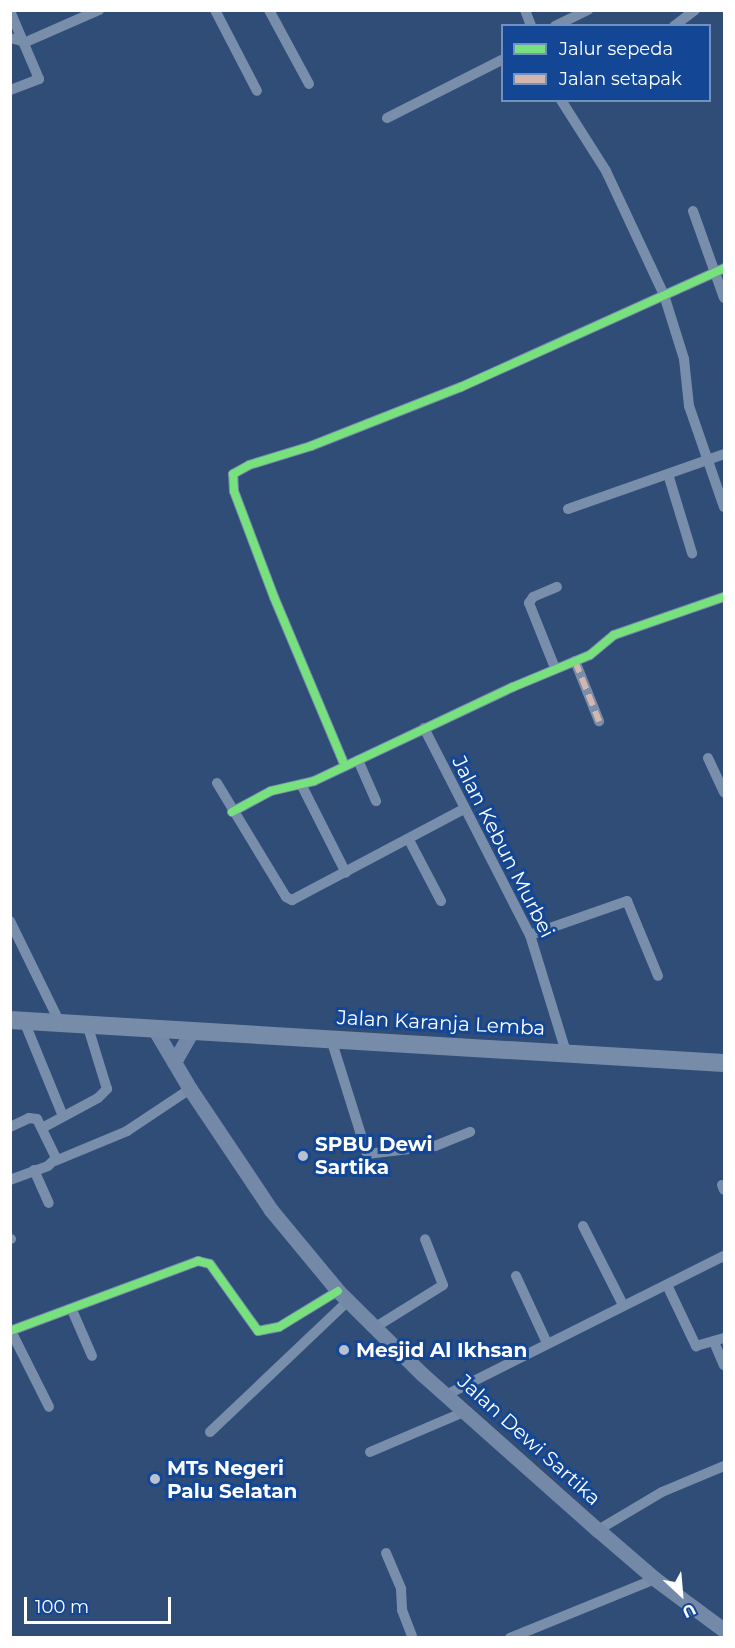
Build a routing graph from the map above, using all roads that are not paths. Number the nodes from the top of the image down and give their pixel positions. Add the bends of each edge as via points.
1 (99, 10) edge
2 (215, 10) edge
3 (268, 10) edge
4 (588, 10) edge
5 (695, 10) edge
6 (10, 11) edge
7 (559, 24) edge
8 (677, 24) edge
9 (10, 38) edge
10 (26, 42) junction
11 (501, 61) edge
12 (309, 84) dead end
13 (10, 90) edge
14 (257, 91) dead end
15 (562, 102) edge
16 (387, 118) dead end
17 (693, 211) dead end
18 (721, 269) edge
19 (664, 295) junction
20 (724, 298) edge
21 (724, 454) edge
22 (709, 460) junction
23 (668, 474) junction
24 (724, 505) edge
25 (568, 509) dead end
26 (692, 553) dead end
27 (557, 586) dead end
28 (724, 597) edge
29 (575, 661) junction
30 (555, 668) junction
31 (600, 721) dead end
32 (424, 728) junction
33 (708, 758) dead end
34 (358, 760) junction
35 (345, 766) junction
36 (216, 783) dead end
37 (302, 786) junction
38 (724, 792) edge
39 (376, 801) dead end
40 (464, 809) junction
41 (232, 812) junction
42 (409, 840) junction
43 (346, 873) junction
44 (441, 901) dead end
45 (10, 921) edge
46 (530, 934) junction
47 (658, 976) dead end
48 (17, 1020) edge
49 (60, 1023) junction
50 (87, 1024) junction
51 (155, 1030) junction
52 (191, 1032) junction
53 (331, 1039) junction
54 (566, 1052) junction
55 (174, 1062) junction
56 (724, 1063) edge
57 (190, 1089) junction
58 (63, 1116) junction
59 (10, 1126) edge
60 (44, 1127) junction
61 (470, 1132) dead end
62 (55, 1161) junction
63 (34, 1170) junction
64 (10, 1180) edge
65 (49, 1203) dead end
66 (583, 1226) dead end
67 (425, 1239) dead end
68 (724, 1256) edge
69 (516, 1276) dead end
70 (667, 1285) junction
71 (343, 1296) junction
72 (622, 1305) junction
73 (72, 1310) junction
74 (374, 1329) junction
75 (11, 1330) edge
76 (724, 1338) edge
77 (714, 1342) junction
78 (547, 1343) junction
79 (92, 1356) dead end
80 (724, 1365) edge
81 (446, 1395) junction
82 (49, 1407) dead end
83 (464, 1412) junction
84 (210, 1432) dead end
85 (370, 1452) dead end
86 (724, 1466) edge
87 (598, 1530) junction
88 (386, 1553) dead end
89 (655, 1580) junction
90 (724, 1630) edge
91 (528, 1635) edge
92 (413, 1638) edge
93 (510, 1638) edge

1 - 10 street
2 - 14 street
3 - 12 street
4 - 7 street
5 - 8 street
6 - 10 street
9 - 10 street
10 - 13 street via 39,78
11 - 16 street
15 - 19 street via 606,171
17 - 18 street
18 - 19 street
18 - 20 street
19 - 22 street via 684,359 689,406
19 - 35 street via 461,387 233,474 234,491 265,576
21 - 22 street
22 - 23 street
22 - 24 street
23 - 25 street
23 - 26 street
27 - 30 street via 529,603
28 - 29 street via 614,636 590,655
29 - 30 street
29 - 31 street
30 - 32 street
32 - 34 street
32 - 40 street, Jalan Kebun Murbei
33 - 38 street
34 - 35 street
34 - 39 street
35 - 37 street
36 - 41 street
37 - 41 street via 284,786
37 - 43 street
40 - 42 street
40 - 46 street, Jalan Kebun Murbei
41 - 43 street via 288,899 296,899
42 - 43 street
42 - 44 street
45 - 49 street
46 - 47 street via 627,902
46 - 54 street, Jalan Kebun Murbei
48 - 49 main road, Jalan Karanja Lemba
48 - 58 street
49 - 50 main road, Jalan Karanja Lemba
50 - 51 main road, Jalan Karanja Lemba
50 - 58 street via 107,1089
51 - 52 main road, Jalan Karanja Lemba
51 - 55 main road, Jalan Dewi Sartika
52 - 53 main road, Jalan Karanja Lemba
52 - 55 main road
53 - 54 main road, Jalan Karanja Lemba
53 - 61 street via 367,1154 435,1146
54 - 56 main road, Jalan Karanja Lemba
55 - 57 main road, Jalan Dewi Sartika
57 - 62 street via 127,1131
57 - 71 main road, Jalan Dewi Sartika via 271,1210
58 - 60 street
59 - 60 street via 32,1118
60 - 62 street
62 - 63 street
63 - 64 street
63 - 65 street
66 - 72 street
67 - 74 street via 443,1285
68 - 70 street
69 - 78 street
70 - 72 street
70 - 77 street via 696,1346
71 - 73 street via 279,1327 258,1331 210,1264 198,1261
71 - 74 main road, Jalan Dewi Sartika
71 - 84 street
72 - 78 street
73 - 75 street
73 - 79 street
74 - 81 main road, Jalan Dewi Sartika
75 - 82 street
76 - 77 street
77 - 80 street
78 - 81 street
81 - 83 main road, Jalan Dewi Sartika
83 - 85 street
83 - 87 main road, Jalan Dewi Sartika
86 - 87 street via 655,1495
87 - 89 main road, Jalan Dewi Sartika
88 - 92 street
89 - 90 main road, Jalan Dewi Sartika
89 - 91 street
91 - 93 street

